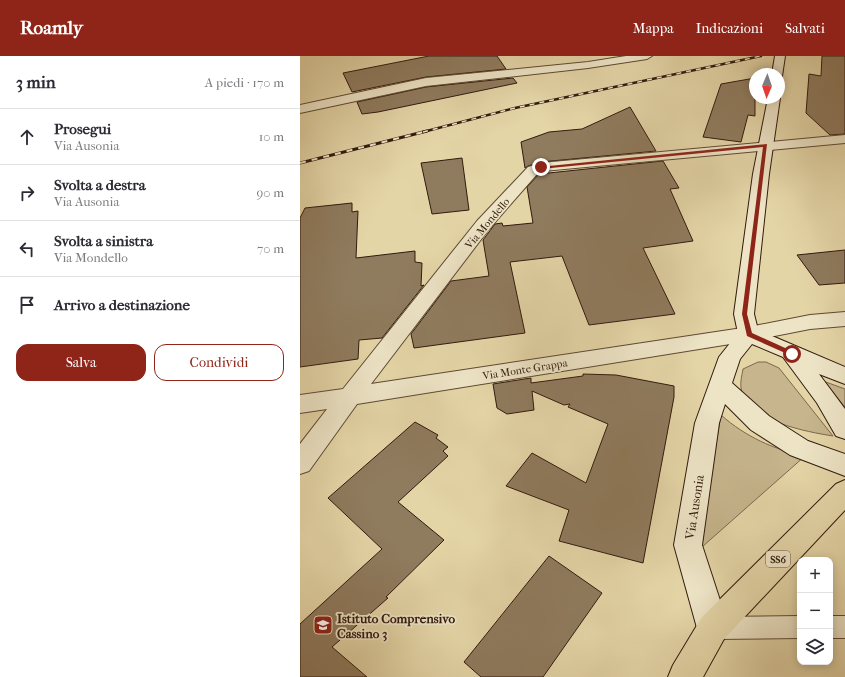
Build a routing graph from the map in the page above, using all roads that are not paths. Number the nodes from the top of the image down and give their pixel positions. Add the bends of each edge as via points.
1 (647, 56) edge
2 (773, 104) edge
3 (300, 109) edge
4 (845, 139) edge
5 (766, 145) junction
6 (845, 319) edge
7 (749, 334) junction
8 (792, 354) junction
9 (845, 376) edge
10 (721, 386) junction
11 (349, 397) junction
12 (300, 404) edge
13 (845, 429) edge
14 (300, 463) edge
15 (845, 465) edge
16 (845, 492) edge
17 (797, 627) edge
18 (833, 627) edge
19 (845, 627) edge
20 (713, 628) junction
21 (685, 677) edge

1 - 3 street via 588,65 426,82
2 - 5 street
4 - 5 street, Via Mondello
5 - 7 street via 744,314
5 - 11 street, Via Mondello via 541,167 533,170 483,225
6 - 7 street, Via Monte Grappa via 810,322
7 - 8 street
7 - 10 street, Via Ausonia via 730,357
7 - 11 street, Via Monte Grappa
8 - 9 street
8 - 13 street via 825,397
10 - 15 street via 760,423 792,444
10 - 20 street, Via Ausonia via 708,423 688,545
11 - 12 street, Via Monte Grappa
11 - 14 street, Via Mondello
16 - 20 main road, SS6
17 - 20 lane
18 - 19 lane
20 - 21 main road, SS6

